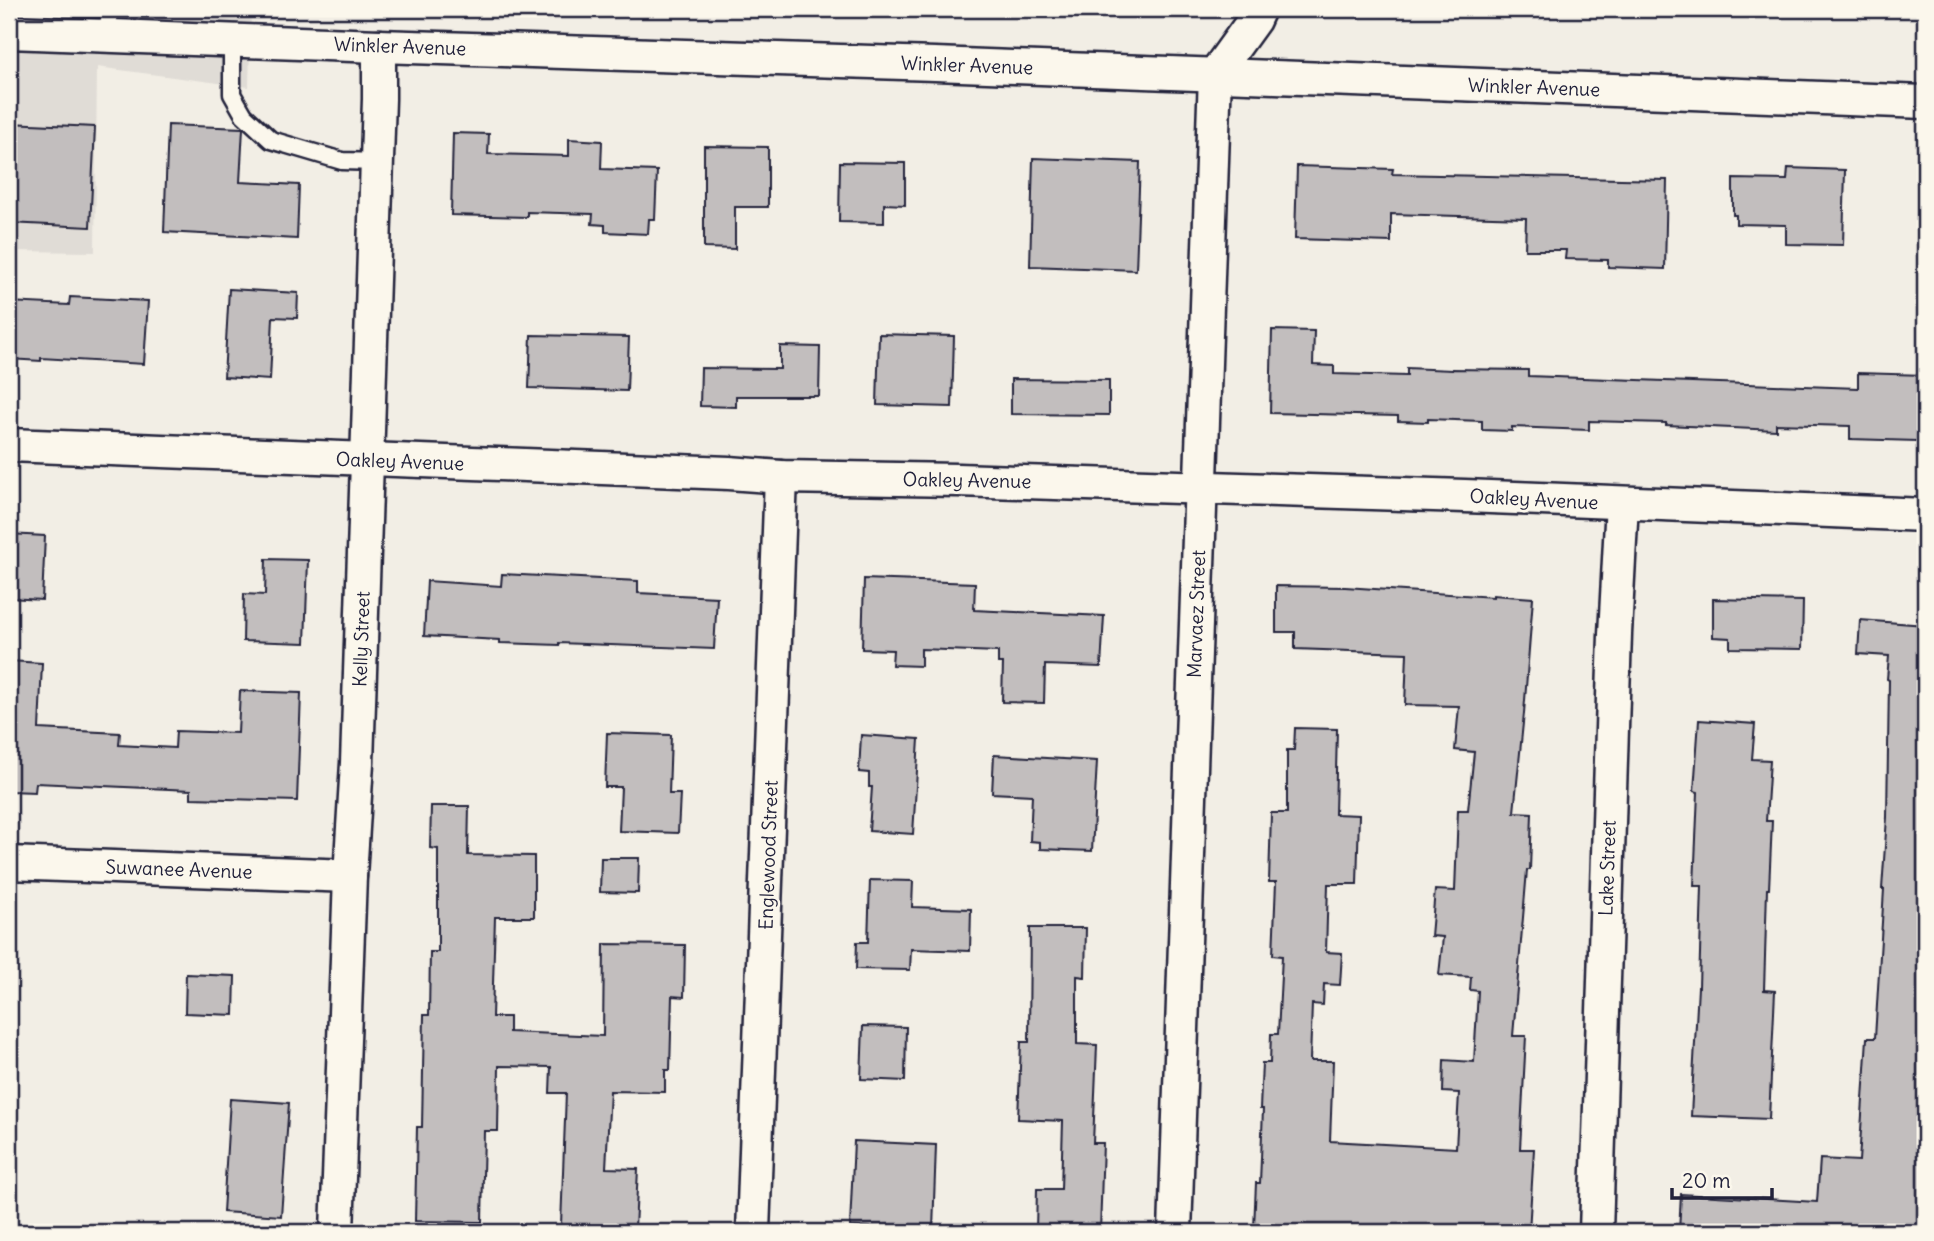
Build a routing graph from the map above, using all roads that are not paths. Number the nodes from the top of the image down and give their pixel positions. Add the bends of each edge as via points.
1 (1259, 9) edge
2 (109, 22) edge
3 (9, 32) edge
4 (232, 39) junction
5 (379, 46) junction
6 (1215, 75) junction
7 (1925, 102) edge
8 (377, 162) junction
9 (9, 445) edge
10 (367, 460) junction
11 (781, 477) junction
12 (1200, 488) junction
13 (1622, 503) junction
14 (1925, 514) edge
15 (9, 863) edge
16 (350, 876) junction
17 (337, 1232) edge
18 (753, 1232) edge
19 (1175, 1232) edge
20 (1596, 1232) edge

1 - 6 street
2 - 3 street, Winkler Avenue
2 - 4 street, Winkler Avenue
4 - 5 street, Winkler Avenue
4 - 8 lane via 232,94 244,116 271,140 342,161
5 - 6 street, Winkler Avenue
5 - 8 street, Kelly Street
6 - 7 street, Winkler Avenue
6 - 12 street, Marvaez Street
8 - 10 street, Kelly Street
9 - 10 street, Oakley Avenue
10 - 11 street, Oakley Avenue
10 - 16 street, Kelly Street
11 - 12 street, Oakley Avenue
11 - 18 street, Englewood Street
12 - 13 street, Oakley Avenue
12 - 19 street, Marvaez Street
13 - 14 street, Oakley Avenue
13 - 20 street, Lake Street
15 - 16 street, Suwanee Avenue
16 - 17 street, Kelly Street

